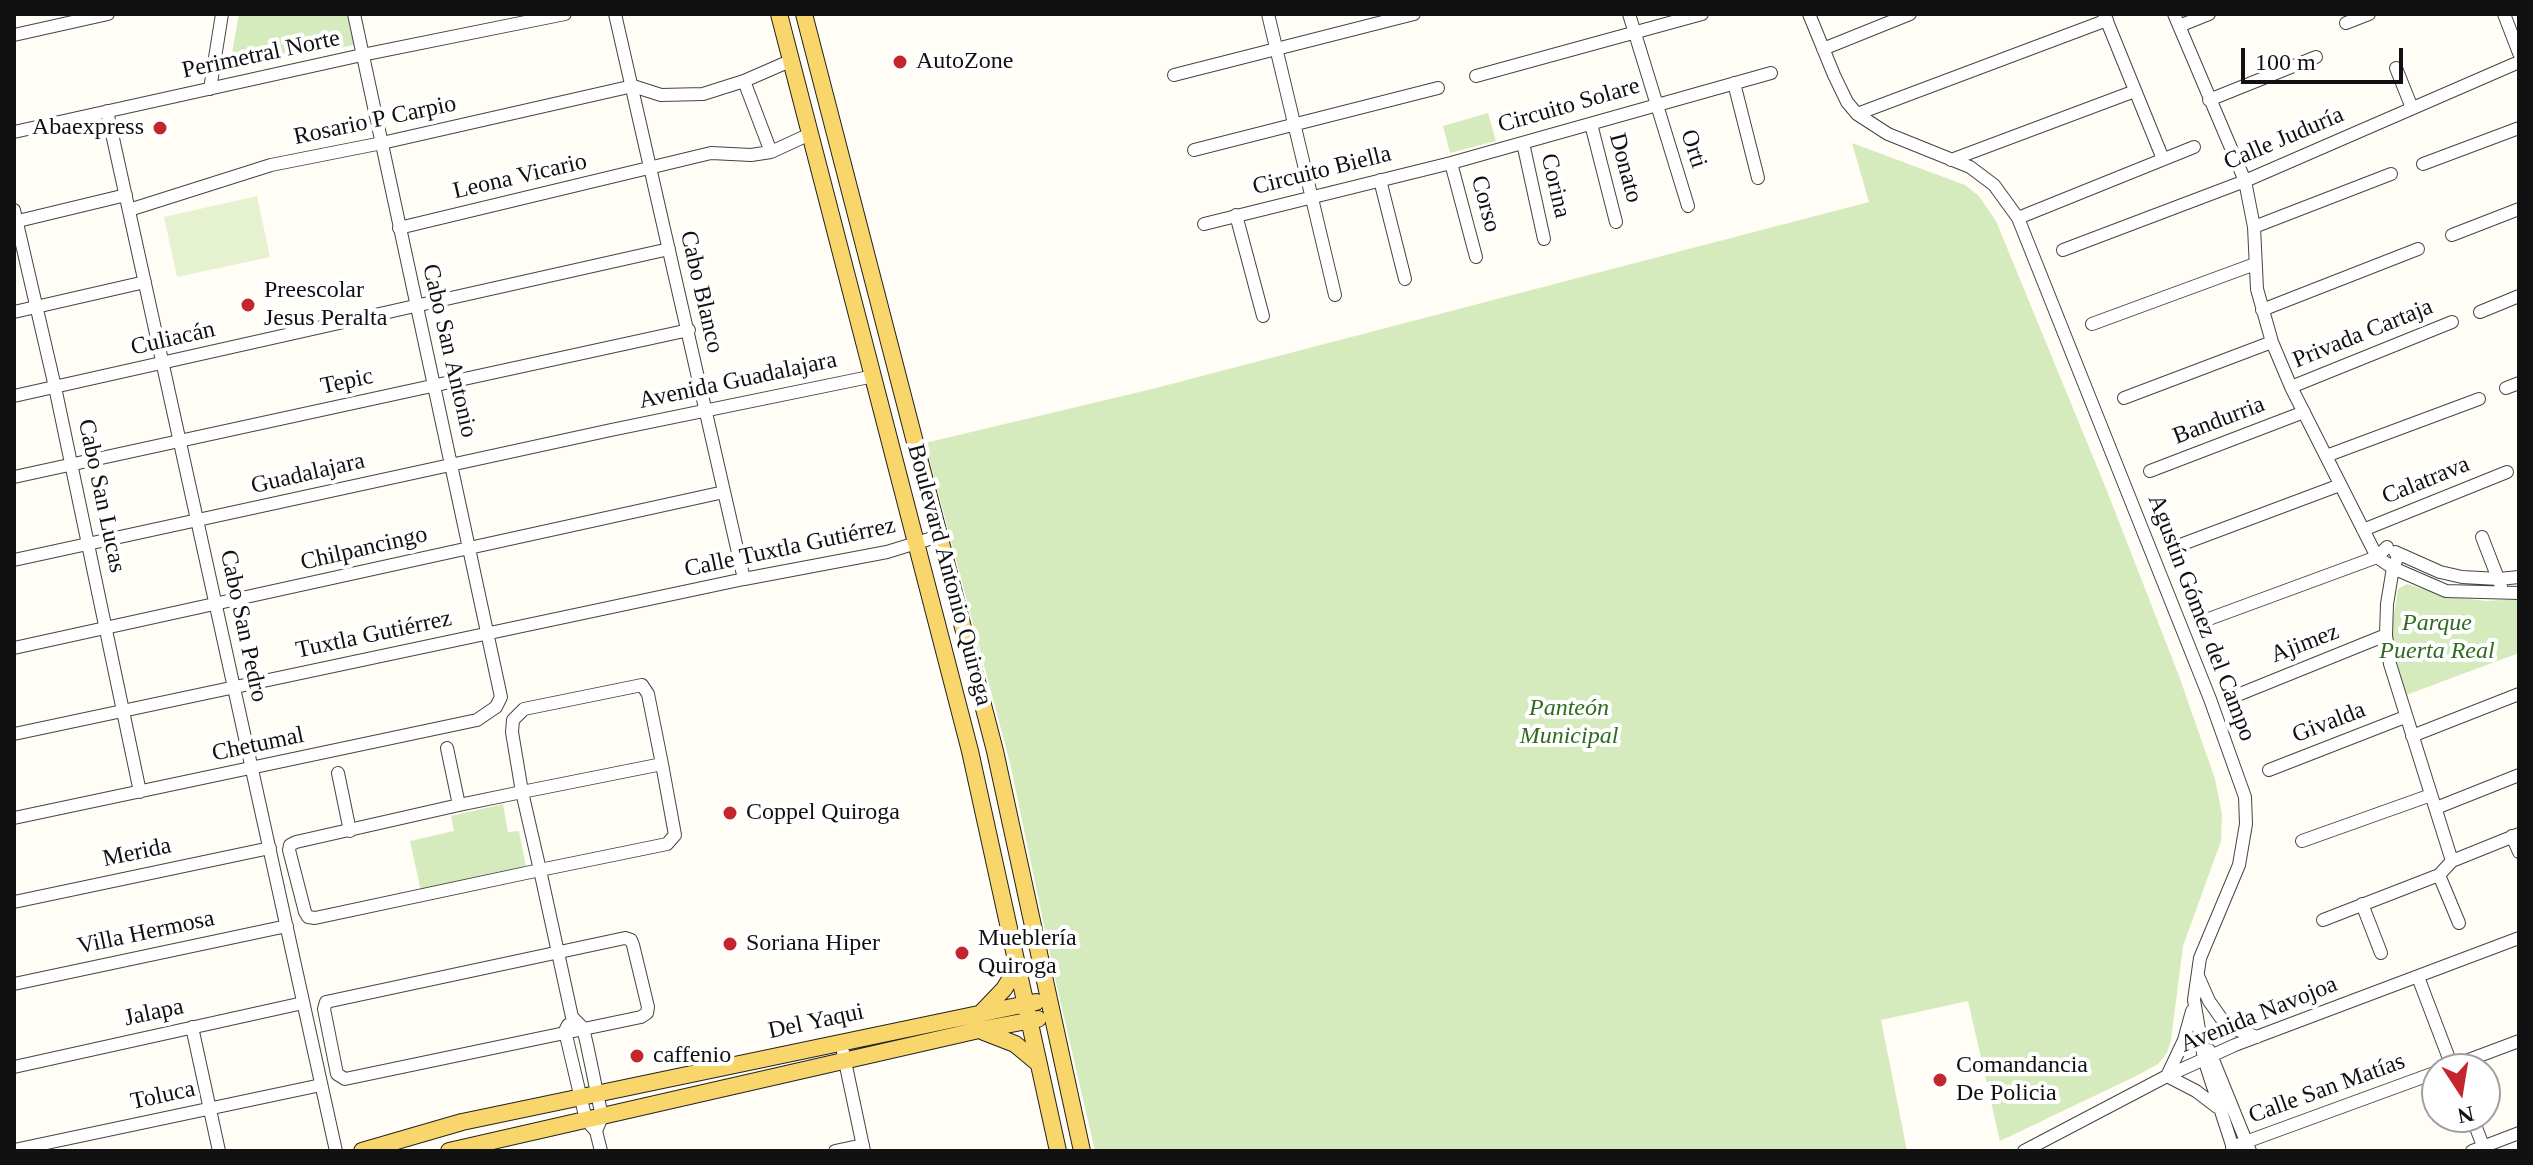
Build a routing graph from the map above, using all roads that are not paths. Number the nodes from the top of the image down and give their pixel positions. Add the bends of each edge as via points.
1 (108, 14) edge
2 (222, 14) edge
3 (354, 14) edge
4 (565, 14) edge
5 (615, 14) edge
6 (779, 14) edge
7 (804, 14) edge
8 (1268, 14) edge
9 (1414, 14) edge
10 (1629, 14) edge
11 (1702, 14) edge
12 (1809, 14) edge
13 (1910, 14) edge
14 (2209, 14) edge
15 (2369, 14) edge
16 (2504, 14) edge
17 (2106, 17) edge
18 (2176, 20) edge
19 (2346, 23) dead end
20 (1634, 34) junction
21 (14, 35) edge
22 (1276, 48) junction
23 (1823, 49) junction
24 (2519, 53) edge
25 (362, 55) junction
26 (2316, 57) dead end
27 (790, 61) junction
28 (2519, 62) edge
29 (2396, 68) dead end
30 (1771, 73) dead end
31 (1174, 75) dead end
32 (1476, 76) dead end
33 (744, 81) junction
34 (1734, 83) junction
35 (633, 86) junction
36 (1438, 88) dead end
37 (210, 89) junction
38 (2135, 91) junction
39 (2209, 100) junction
40 (1656, 106) junction
41 (2412, 108) junction
42 (107, 111) junction
43 (1857, 114) junction
44 (1295, 123) junction
45 (1591, 124) junction
46 (2519, 128) edge
47 (14, 132) edge
48 (810, 134) junction
49 (382, 143) junction
50 (1523, 143) junction
51 (2194, 147) dead end
52 (1194, 150) dead end
53 (771, 152) junction
54 (2163, 159) junction
55 (1950, 161) junction
56 (1451, 163) junction
57 (2423, 164) dead end
58 (650, 170) junction
59 (2391, 174) dead end
60 (1758, 178) dead end
61 (1380, 180) junction
62 (2245, 181) junction
63 (126, 195) junction
64 (1313, 196) junction
65 (1688, 206) dead end
66 (2519, 209) edge
67 (129, 210) junction
68 (1236, 215) junction
69 (15, 218) edge
70 (2018, 218) junction
71 (1616, 222) dead end
72 (1204, 224) dead end
73 (2254, 227) junction
74 (399, 228) junction
75 (2452, 235) dead end
76 (1544, 239) dead end
77 (669, 249) junction
78 (2418, 249) dead end
79 (2063, 250) dead end
80 (1476, 257) dead end
81 (2255, 264) junction
82 (1405, 279) dead end
83 (145, 282) junction
84 (1335, 295) dead end
85 (2519, 296) edge
86 (37, 307) junction
87 (415, 307) junction
88 (2262, 310) junction
89 (14, 312) edge
90 (2480, 312) dead end
91 (1263, 316) dead end
92 (2452, 322) dead end
93 (2092, 324) dead end
94 (689, 330) junction
95 (2272, 342) junction
96 (164, 364) junction
97 (874, 376) junction
98 (433, 386) junction
99 (55, 387) junction
100 (2291, 387) junction
101 (14, 396) edge
102 (2124, 398) dead end
103 (2479, 399) dead end
104 (705, 410) junction
105 (2304, 412) junction
106 (611, 430) joint
107 (179, 440) junction
108 (2326, 456) junction
109 (71, 464) junction
110 (452, 464) junction
111 (2150, 471) dead end
112 (2507, 472) dead end
113 (14, 477) edge
114 (2340, 485) junction
115 (724, 492) junction
116 (198, 521) junction
117 (939, 536) junction
118 (2366, 536) junction
119 (2482, 537) dead end
120 (89, 544) junction
121 (915, 545) junction
122 (2180, 545) dead end
123 (2387, 547) junction
124 (469, 549) junction
125 (2399, 554) junction
126 (2377, 557) junction
127 (14, 560) edge
128 (2393, 568) junction
129 (2519, 577) edge
130 (744, 579) junction
131 (2499, 579) junction
132 (2519, 593) edge
133 (2505, 594) junction
134 (649, 599) joint
135 (216, 605) junction
136 (2206, 620) dead end
137 (106, 629) junction
138 (488, 633) junction
139 (2386, 635) junction
140 (14, 648) edge
141 (233, 688) junction
142 (2240, 694) dead end
143 (2519, 694) edge
144 (501, 697) joint
145 (123, 710) junction
146 (2405, 717) junction
147 (14, 734) edge
148 (2412, 736) junction
149 (447, 748) dead end
150 (662, 764) junction
151 (252, 769) junction
152 (2269, 770) dead end
153 (338, 773) dead end
154 (2519, 775) edge
155 (140, 792) junction
156 (522, 792) junction
157 (2434, 802) junction
158 (459, 805) junction
159 (14, 818) edge
160 (350, 831) junction
161 (2516, 835) edge
162 (2302, 841) dead end
163 (270, 848) junction
164 (2519, 852) edge
165 (2452, 861) junction
166 (540, 870) junction
167 (2439, 875) junction
168 (14, 902) edge
169 (2362, 904) junction
170 (2323, 920) dead end
171 (2459, 923) dead end
172 (287, 926) junction
173 (2519, 938) edge
174 (557, 951) junction
175 (2381, 953) dead end
176 (1016, 954) junction
177 (2196, 972) junction
178 (2418, 977) junction
179 (14, 984) edge
180 (1048, 1000) junction
181 (2194, 1000) junction
182 (303, 1003) junction
183 (982, 1012) junction
184 (1028, 1013) junction
185 (572, 1017) junction
186 (1051, 1017) junction
187 (192, 1027) junction
188 (583, 1028) junction
189 (979, 1030) junction
190 (565, 1031) junction
191 (2257, 1037) junction
192 (841, 1041) junction
193 (2519, 1041) edge
194 (587, 1045) junction
195 (569, 1049) junction
196 (2445, 1053) edge
197 (2488, 1053) edge
198 (2208, 1057) junction
199 (844, 1062) junction
200 (1039, 1064) junction
201 (14, 1067) edge
202 (2167, 1076) junction
203 (2421, 1078) edge
204 (321, 1085) junction
205 (589, 1095) junction
206 (2217, 1107) junction
207 (210, 1109) junction
208 (595, 1123) junction
209 (2519, 1133) edge
210 (2248, 1146) edge
211 (35, 1148) edge
212 (863, 1148) edge
213 (2233, 1149) edge
214 (14, 1150) edge
215 (2480, 1150) edge
216 (219, 1151) edge
217 (336, 1151) edge
218 (362, 1151) edge
219 (449, 1151) edge
220 (601, 1151) edge
221 (835, 1151) edge
222 (1058, 1151) edge
223 (1082, 1151) edge
224 (2024, 1151) edge

1 - 21 street
2 - 37 street
3 - 25 street, Cabo San Antonio
4 - 25 street, Perimetral Norte
5 - 35 street, Cabo Blanco
6 - 27 main road, Boulevard Antonio Quiroga
7 - 117 main road, Boulevard Antonio Quiroga
8 - 22 street
9 - 22 street
10 - 20 street, Circuito Solare
11 - 20 street
12 - 23 street
13 - 23 street
14 - 18 street
15 - 19 street
16 - 24 street
17 - 38 street
17 - 43 street
18 - 39 street
20 - 32 street
20 - 40 street, Circuito Solare
22 - 31 street
22 - 44 street
23 - 43 street
25 - 37 street, Perimetral Norte
25 - 49 street, Cabo San Antonio
26 - 39 street
27 - 33 street
27 - 48 main road, Boulevard Antonio Quiroga
28 - 41 street, Calle Juduría
29 - 41 street
30 - 34 street
33 - 35 street via 692,96 661,95
33 - 53 street
34 - 40 street
34 - 60 street
35 - 49 street, Rosario P Carpio
35 - 58 street, Cabo Blanco
36 - 44 street
37 - 42 street, Perimetral Norte
38 - 54 street
38 - 55 street
39 - 62 street
40 - 45 street, Circuito Solare
40 - 65 street, Orti
41 - 62 street, Calle Juduría
42 - 47 street, Perimetral Norte
42 - 63 street, Cabo San Pedro
43 - 55 street, Agustín Gómez del Campo
44 - 52 street
44 - 64 street
45 - 50 street, Circuito Solare
45 - 71 street, Donato
46 - 57 street
48 - 53 street
48 - 97 main road, Boulevard Antonio Quiroga
49 - 67 street, Rosario P Carpio via 255,169
49 - 74 street, Cabo San Antonio
50 - 56 street, Circuito Solare
50 - 76 street, Corina
51 - 54 street
53 - 58 street, Leona Vicario via 711,153
54 - 70 street
55 - 70 street, Agustín Gómez del Campo via 1970,167 1994,185
56 - 61 street, Circuito Biella
56 - 80 street, Corso
58 - 74 street, Leona Vicario
58 - 77 street, Cabo Blanco
59 - 73 street
61 - 64 street, Circuito Biella
61 - 82 street
62 - 73 street
62 - 79 street, Calle Juduría
63 - 67 street, Cabo San Pedro
63 - 69 street
64 - 68 street, Circuito Biella
64 - 84 street
66 - 75 street
67 - 83 street, Cabo San Pedro
68 - 72 street, Circuito Biella
68 - 91 street
69 - 86 street, Cabo San Lucas
70 - 177 street, Agustín Gómez del Campo via 2245,797 2239,865
73 - 81 street
74 - 87 street, Cabo San Antonio
77 - 87 street, Culiacán
77 - 94 street, Cabo Blanco
78 - 88 street
81 - 88 street
81 - 93 street
83 - 86 street
83 - 96 street, Cabo San Pedro
85 - 90 street
86 - 89 street
86 - 99 street, Cabo San Lucas
87 - 96 street, Culiacán
87 - 98 street, Cabo San Antonio
88 - 95 street
92 - 100 street, Privada Cartaja
94 - 98 street, Tepic
94 - 104 street, Cabo Blanco
95 - 100 street
95 - 102 street
96 - 99 street, Culiacán
96 - 107 street, Cabo San Pedro
97 - 104 street, Avenida Guadalajara
97 - 121 main road, Boulevard Antonio Quiroga
98 - 107 street, Tepic
98 - 110 street, Cabo San Antonio
99 - 101 street, Culiacán
99 - 109 street, Cabo San Lucas
100 - 105 street
103 - 108 street
104 - 106 street, Avenida Guadalajara
104 - 115 street, Cabo Blanco
105 - 108 street
105 - 111 street, Bandurria
106 - 110 street, Guadalajara
107 - 109 street, Tepic
107 - 116 street, Cabo San Pedro
108 - 114 street
109 - 113 street, Tepic
109 - 120 street, Cabo San Lucas
110 - 116 street, Guadalajara
110 - 124 street, Cabo San Antonio
112 - 118 street, Calatrava
114 - 118 street
114 - 122 street
115 - 124 street, Chilpancingo
115 - 130 street, Cabo Blanco
116 - 120 street, Guadalajara
116 - 135 street, Cabo San Pedro
117 - 121 street, Calle Tuxtla Gutiérrez
117 - 180 main road, Boulevard Antonio Quiroga via 995,751
118 - 123 street
118 - 126 street
119 - 131 street
120 - 127 street, Guadalajara
120 - 137 street, Cabo San Lucas
121 - 130 street, Calle Tuxtla Gutiérrez
121 - 176 main road, Boulevard Antonio Quiroga via 970,751
123 - 125 street
123 - 126 street
124 - 135 street, Chilpancingo
124 - 138 street, Cabo San Antonio
125 - 128 street
125 - 131 street via 2440,572
126 - 128 street
126 - 136 street
128 - 133 street via 2446,591
128 - 139 street
129 - 131 street
130 - 134 street, Calle Tuxtla Gutiérrez
131 - 133 street
132 - 133 street
134 - 138 street, Tuxtla Gutiérrez
135 - 137 street, Chilpancingo
135 - 141 street, Cabo San Pedro
137 - 140 street, Chilpancingo
137 - 145 street, Cabo San Lucas
138 - 141 street, Tuxtla Gutiérrez
138 - 144 street, Cabo San Antonio
139 - 142 street, Ajimez
139 - 146 street
141 - 145 street, Tuxtla Gutiérrez
141 - 151 street, Cabo San Pedro
143 - 148 street
144 - 151 street, Chetumal via 477,720
145 - 147 street, Tuxtla Gutiérrez
145 - 155 street, Cabo San Lucas
146 - 148 street
146 - 152 street, Givalda
148 - 157 street
149 - 158 street
150 - 156 street
150 - 156 street via 642,685 524,709 513,720 512,732
150 - 166 street via 673,840
151 - 155 street, Chetumal
151 - 163 street, Cabo San Pedro
153 - 160 street
154 - 157 street
155 - 159 street, Chetumal
156 - 158 street
156 - 166 street
157 - 162 street
157 - 165 street
158 - 160 street
160 - 166 street via 290,845 308,917
161 - 164 street
161 - 165 street
163 - 168 street, Merida
163 - 172 street, Cabo San Pedro
165 - 167 street
166 - 174 street
167 - 169 street
167 - 171 street
169 - 170 street
169 - 175 street
172 - 179 street, Villa Hermosa
172 - 182 street, Cabo San Pedro
173 - 178 street, Avenida Navojoa
174 - 185 street
174 - 188 street via 625,938 633,945 647,1013
174 - 190 street via 326,1002 324,1009 337,1074 345,1079
176 - 183 main road via 1012,976
176 - 184 main road, Boulevard Antonio Quiroga
177 - 181 street, Agustín Gómez del Campo
177 - 191 street via 2221,1018
178 - 191 street, Avenida Navojoa
178 - 196 street
180 - 184 main road, Del Yaqui
180 - 186 main road, Boulevard Antonio Quiroga
181 - 198 street, Agustín Gómez del Campo
181 - 202 street
182 - 187 street, Jalapa
182 - 204 street, Cabo San Pedro
183 - 184 main road, Del Yaqui
183 - 192 main road, Del Yaqui
184 - 186 main road, Del Yaqui
184 - 189 main road, Del Yaqui
184 - 200 main road, Boulevard Antonio Quiroga
185 - 188 street
185 - 190 street
186 - 223 main road, Boulevard Antonio Quiroga
187 - 201 street, Jalapa
187 - 207 street
188 - 190 street
188 - 194 street
189 - 199 main road, Del Yaqui
189 - 200 main road via 1015,1044
190 - 195 street
191 - 198 street, Avenida Navojoa
192 - 199 street
192 - 205 main road, Del Yaqui
193 - 197 street
194 - 195 street
194 - 205 street
195 - 205 street
198 - 202 street, Avenida Navojoa
198 - 206 street
198 - 210 street
199 - 208 main road, Del Yaqui
199 - 212 street
200 - 222 main road, Boulevard Antonio Quiroga
202 - 206 street
202 - 224 street, Avenida Navojoa
203 - 210 street, Calle San Matías
204 - 207 street, Toluca
204 - 217 street, Cabo San Pedro
205 - 208 street
205 - 218 main road, Del Yaqui via 434,1129
206 - 213 street
207 - 211 street, Toluca
207 - 216 street
208 - 219 main road, Del Yaqui
208 - 220 street
209 - 215 street
210 - 213 street, Calle San Matías
211 - 214 street, Toluca
212 - 221 street

